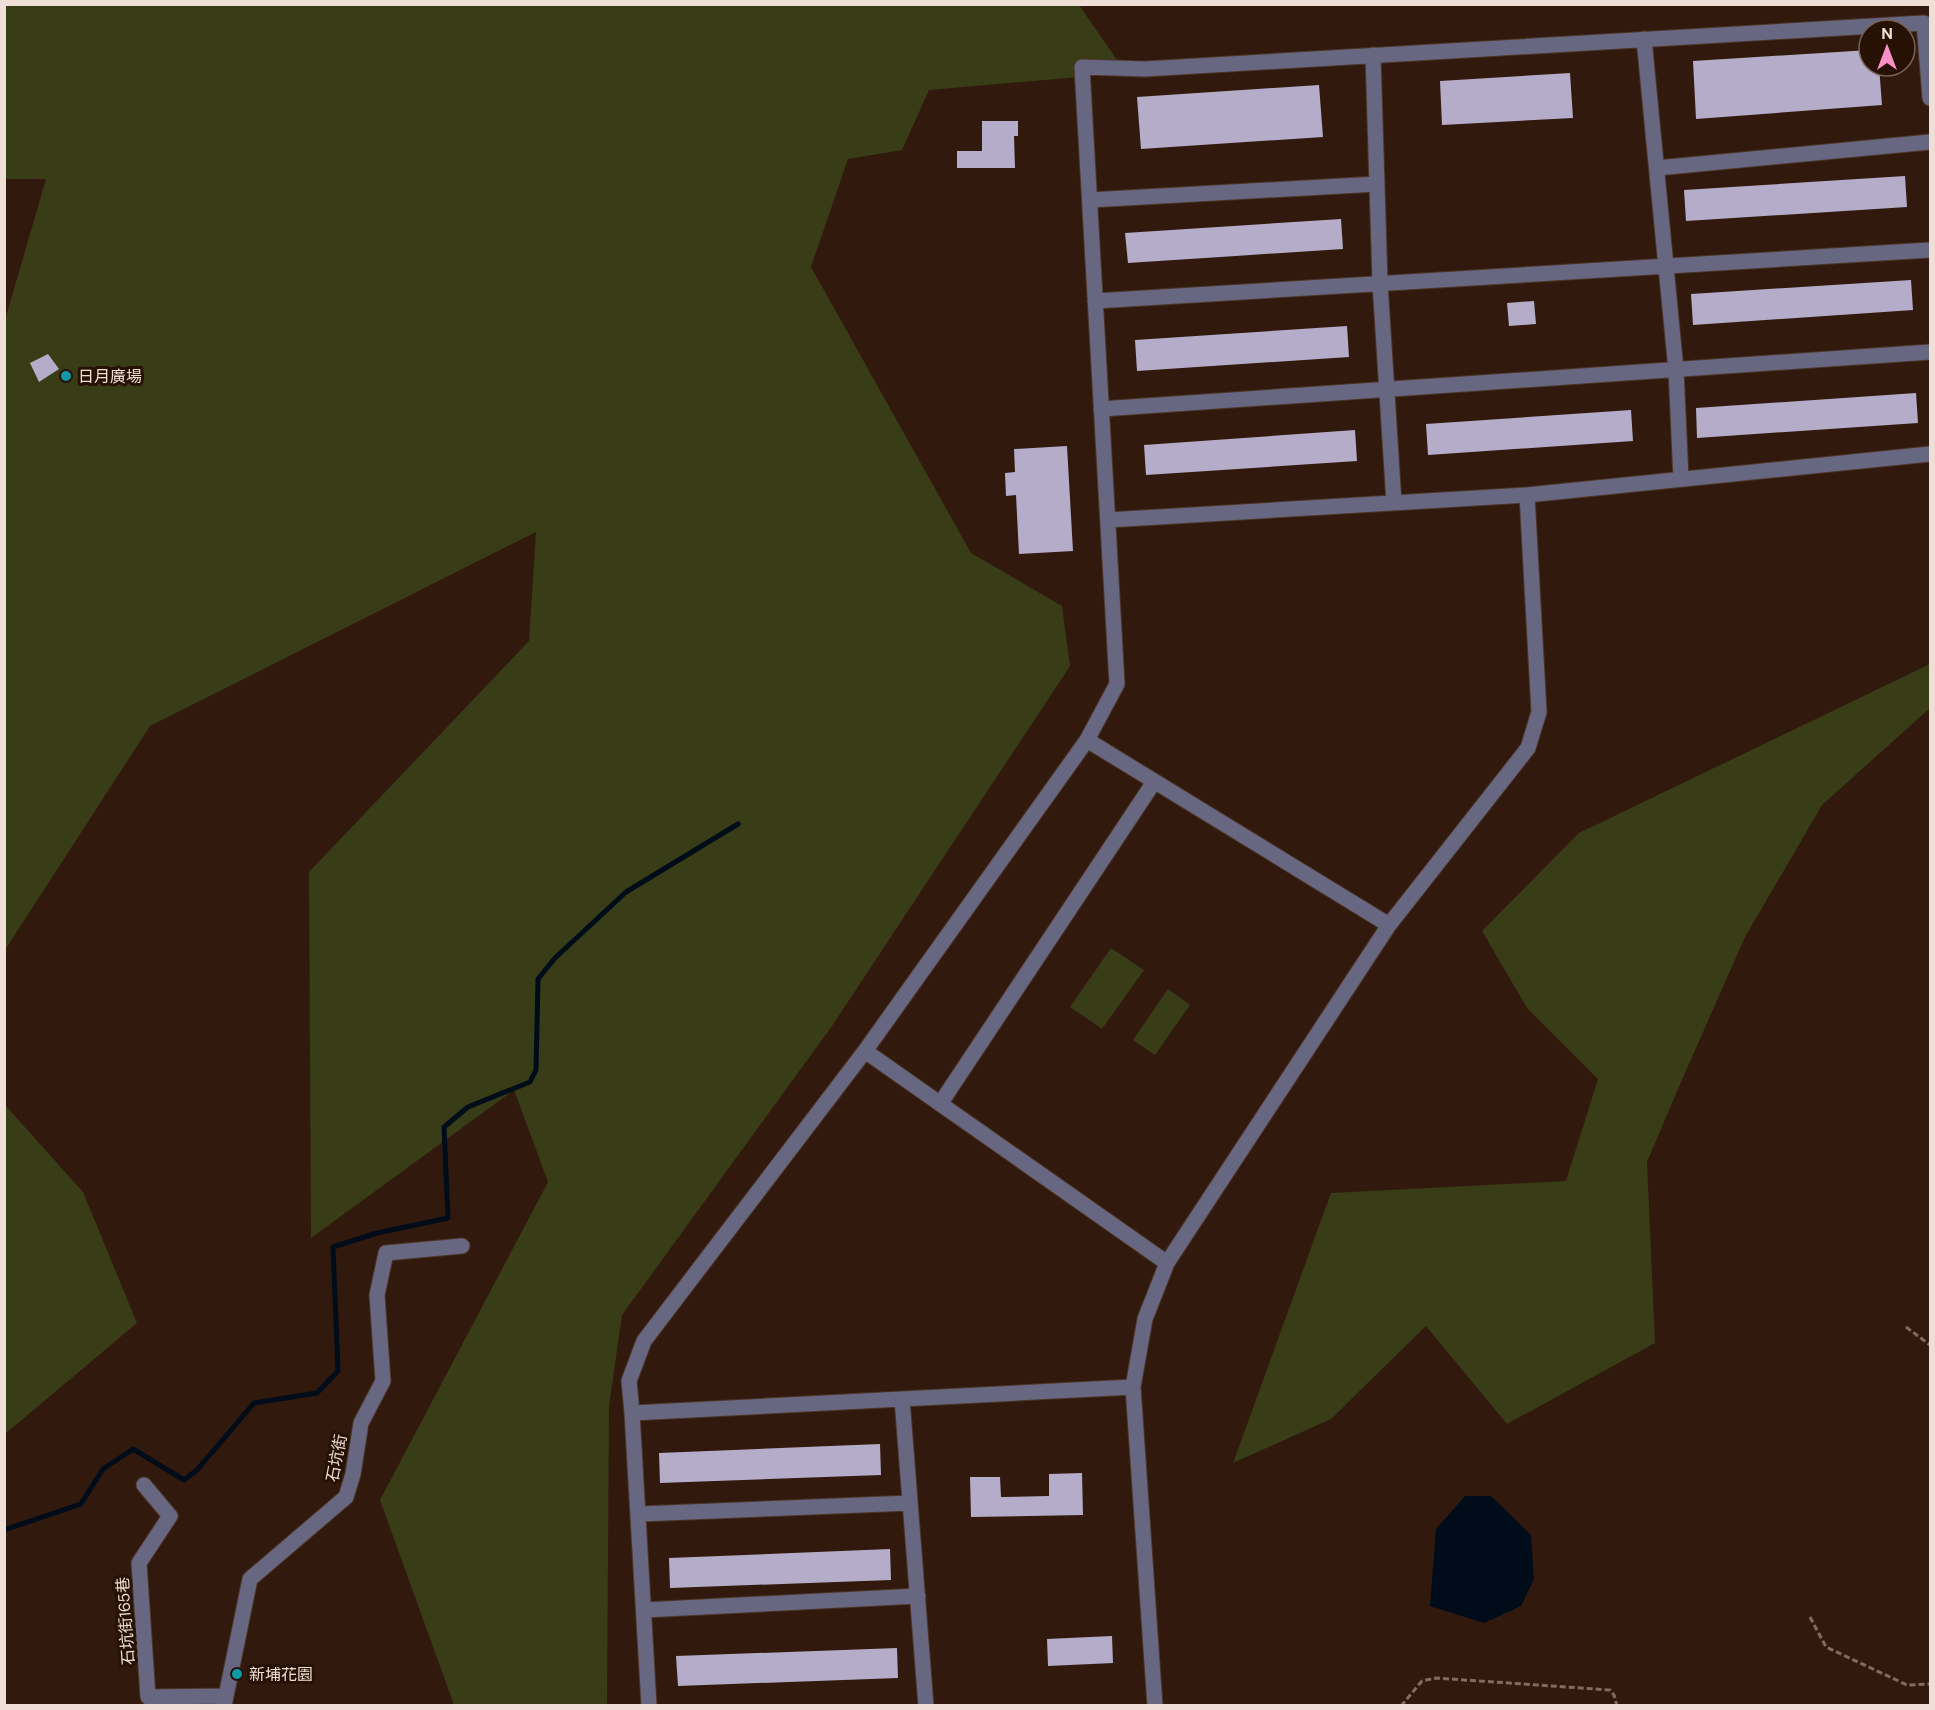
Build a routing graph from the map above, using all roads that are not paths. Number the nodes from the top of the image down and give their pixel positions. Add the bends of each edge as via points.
1 (1644, 39) junction
2 (1929, 53) edge
3 (1373, 55) junction
4 (1930, 98) edge
5 (1930, 142) edge
6 (1657, 168) junction
7 (1377, 184) junction
8 (1090, 200) junction
9 (1930, 250) edge
10 (1666, 265) junction
11 (1380, 283) junction
12 (1095, 301) junction
13 (1930, 352) edge
14 (1676, 370) junction
15 (1388, 390) junction
16 (1101, 409) junction
17 (1930, 454) edge
18 (1681, 479) junction
19 (1527, 495) junction
20 (1394, 503) junction
21 (1108, 520) junction
22 (1087, 740) junction
23 (1155, 782) junction
24 (1389, 925) junction
25 (866, 1051) junction
26 (940, 1104) junction
27 (462, 1246) dead end
28 (1167, 1263) junction
29 (1133, 1387) junction
30 (902, 1399) junction
31 (632, 1413) junction
32 (144, 1485) dead end
33 (910, 1503) junction
34 (639, 1514) junction
35 (918, 1596) junction
36 (644, 1610) junction
37 (225, 1701) edge
38 (649, 1706) edge
39 (926, 1706) edge
40 (1155, 1706) edge

1 - 2 street via 1924,23
1 - 3 street
1 - 6 street
2 - 4 street
3 - 7 street
3 - 8 street via 1145,69 1082,67
5 - 6 street
6 - 10 street
7 - 8 street
7 - 11 street
8 - 12 street
9 - 10 street
10 - 11 street
10 - 14 street
11 - 12 street
11 - 15 street
12 - 16 street
13 - 14 street
14 - 15 street
14 - 18 street
15 - 16 street
15 - 20 street
16 - 21 street
17 - 18 street
18 - 19 street
19 - 20 street
19 - 24 street via 1539,712 1528,748
20 - 21 street
21 - 22 street via 1117,684
22 - 23 street
22 - 25 street
23 - 24 street
23 - 26 street
24 - 28 street
25 - 26 street
25 - 31 street via 644,1341 629,1381
26 - 28 street
27 - 37 street, 石坑街 via 386,1253 377,1295 382,1381 361,1423 346,1497 250,1579
28 - 29 street via 1145,1319
29 - 30 street
29 - 40 street
30 - 31 street
30 - 33 street
31 - 34 street
32 - 37 street, 石坑街165巷 via 170,1516 139,1563 148,1697
33 - 34 street
33 - 35 street
34 - 36 street
35 - 36 street
35 - 39 street
36 - 38 street

